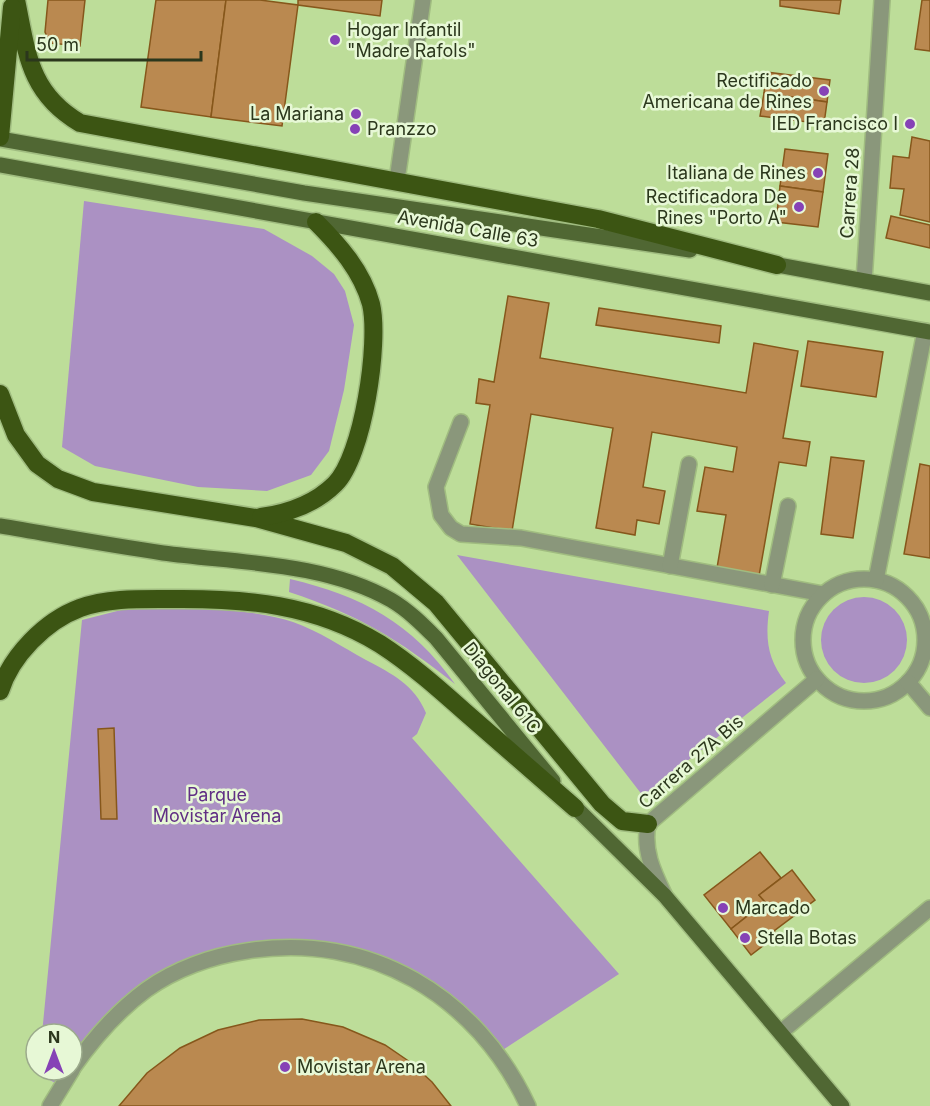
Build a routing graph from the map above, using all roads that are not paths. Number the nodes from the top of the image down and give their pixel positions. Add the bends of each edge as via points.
1 (15, 0) edge
2 (423, 0) edge
3 (882, 0) edge
4 (0, 138) edge
5 (0, 165) edge
6 (397, 180) junction
7 (308, 221) junction
8 (777, 265) junction
9 (864, 281) junction
10 (930, 292) edge
11 (927, 331) edge
12 (0, 394) edge
13 (461, 422) dead end
14 (689, 464) dead end
15 (788, 506) dead end
16 (256, 518) junction
17 (0, 526) edge
18 (670, 566) junction
19 (876, 580) junction
20 (772, 585) junction
21 (823, 594) junction
22 (927, 650) edge
23 (817, 679) junction
24 (908, 682) junction
25 (0, 691) edge
26 (930, 708) edge
27 (575, 808) junction
28 (648, 824) junction
29 (665, 896) junction
30 (930, 908) edge
31 (781, 1032) junction
32 (84, 1053) edge
33 (65, 1082) edge
34 (50, 1106) edge
35 (528, 1106) edge
36 (842, 1106) edge

1 - 4 highway
1 - 6 highway via 37,83 65,114 80,123
2 - 6 street
3 - 9 street, Carrera 28
4 - 8 main road, Avenida Calle 63 via 304,193
5 - 7 main road, Avenida Calle 63
6 - 8 highway via 598,219
7 - 11 main road, Avenida Calle 63
7 - 16 highway via 346,255 371,303 375,337 362,419 353,456 337,483 301,507
8 - 9 main road, Avenida Calle 63
9 - 10 main road, Avenida Calle 63
11 - 19 street
12 - 16 highway via 16,435 37,464 58,479 93,492
13 - 18 street via 436,487 437,506 451,528 461,534 521,538
14 - 18 street
15 - 20 street
16 - 28 highway via 346,543 412,580 436,603 602,804 622,821
17 - 27 main road, Diagonal 61C via 323,575 391,600 436,638
18 - 20 street
19 - 21 street via 857,579
19 - 22 street via 894,586 909,598 919,613
20 - 21 street
21 - 23 street via 804,626 807,663
22 - 24 street
23 - 24 street via 839,696 867,701 882,698
23 - 28 street, Carrera 27A Bis
24 - 26 street
25 - 27 highway via 17,658 46,628 79,609 107,601 205,598 294,608 342,623 412,667
27 - 29 main road, Diagonal 61C
28 - 29 street, Carrera 27A Bis via 648,855
29 - 31 main road, Diagonal 61C
30 - 31 street
31 - 36 main road, Diagonal 61C
32 - 35 street via 121,1010 177,972 232,953 279,947 324,949 385,964 456,1009 497,1052
33 - 34 street

